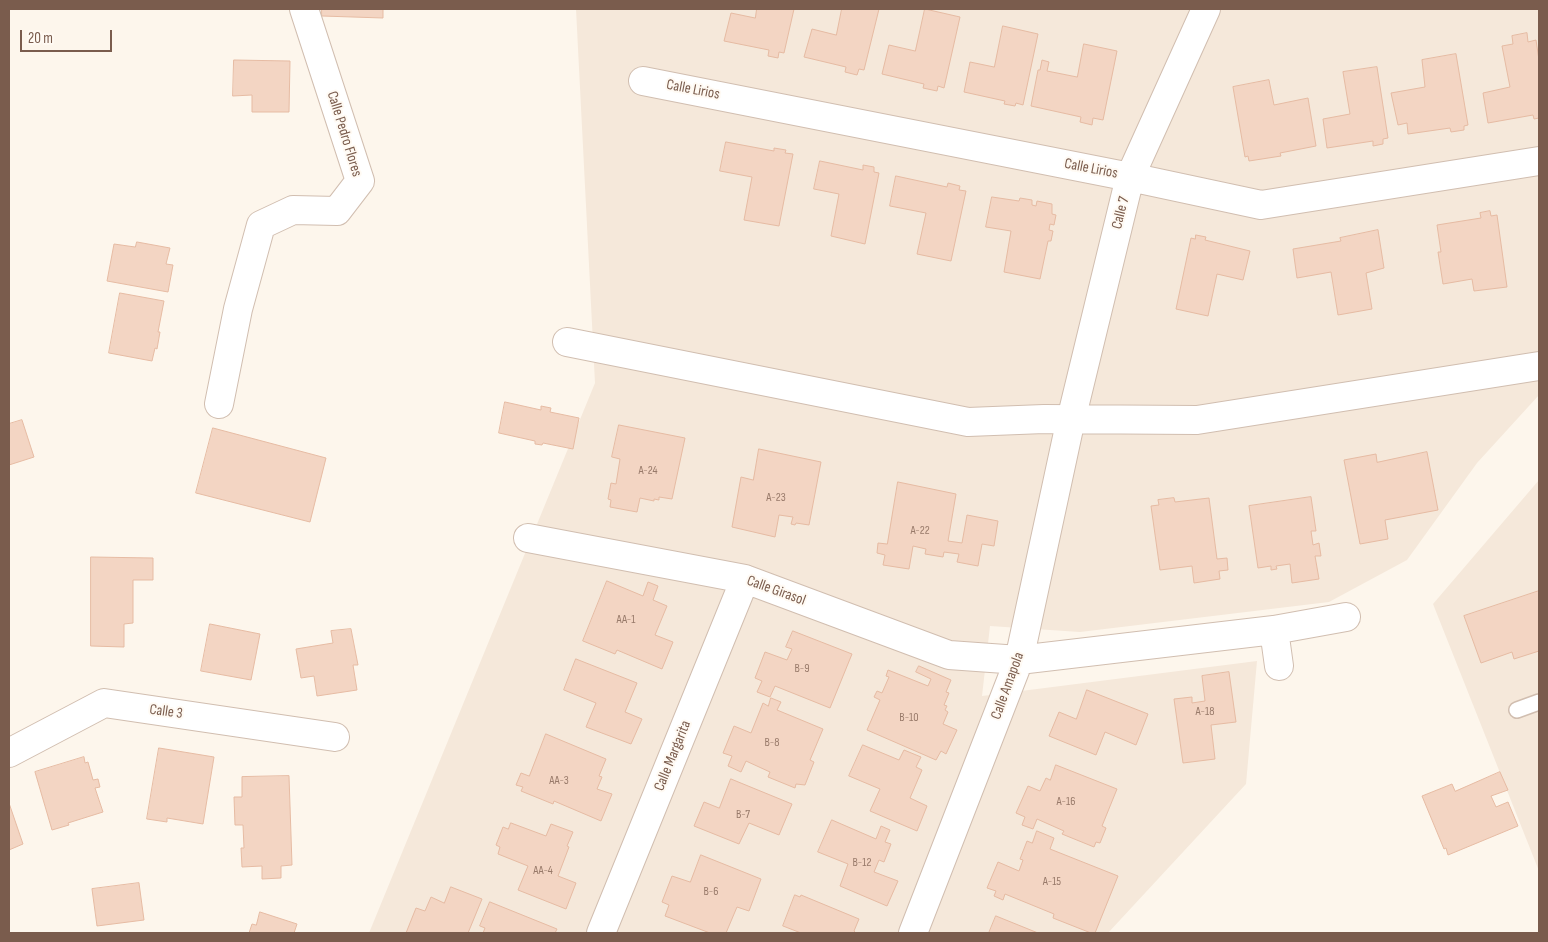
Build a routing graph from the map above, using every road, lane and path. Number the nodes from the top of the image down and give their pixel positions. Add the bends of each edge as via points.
1 (304, 9) edge
2 (1206, 9) edge
3 (643, 80) dead end
4 (1539, 161) edge
5 (1130, 177) junction
6 (567, 342) dead end
7 (1539, 366) edge
8 (219, 404) dead end
9 (1070, 423) junction
10 (528, 538) dead end
11 (745, 580) junction
12 (1346, 617) dead end
13 (1274, 630) junction
14 (1019, 660) junction
15 (1279, 666) dead end
16 (1539, 702) edge
17 (1517, 710) dead end
18 (335, 737) dead end
19 (9, 753) edge
20 (601, 933) edge
21 (913, 933) edge

1 - 8 street, Calle Pedro Flores via 360,181 337,211 294,210 261,225 238,309
2 - 5 street, Calle 7
3 - 5 street, Calle Lirios
4 - 5 street, Calle Lirios via 1261,205
5 - 9 street, Calle 7
6 - 9 street via 968,422
7 - 9 street via 1197,420
9 - 14 street, Calle Amapola
10 - 11 street, Calle Girasol
11 - 14 street, Calle Girasol via 949,655
11 - 20 street, Calle Margarita
12 - 13 street, Calle Girasol
13 - 14 street, Calle Girasol
13 - 15 street
14 - 21 street, Calle Amapola
16 - 17 lane
18 - 19 street, Calle 3 via 104,703

